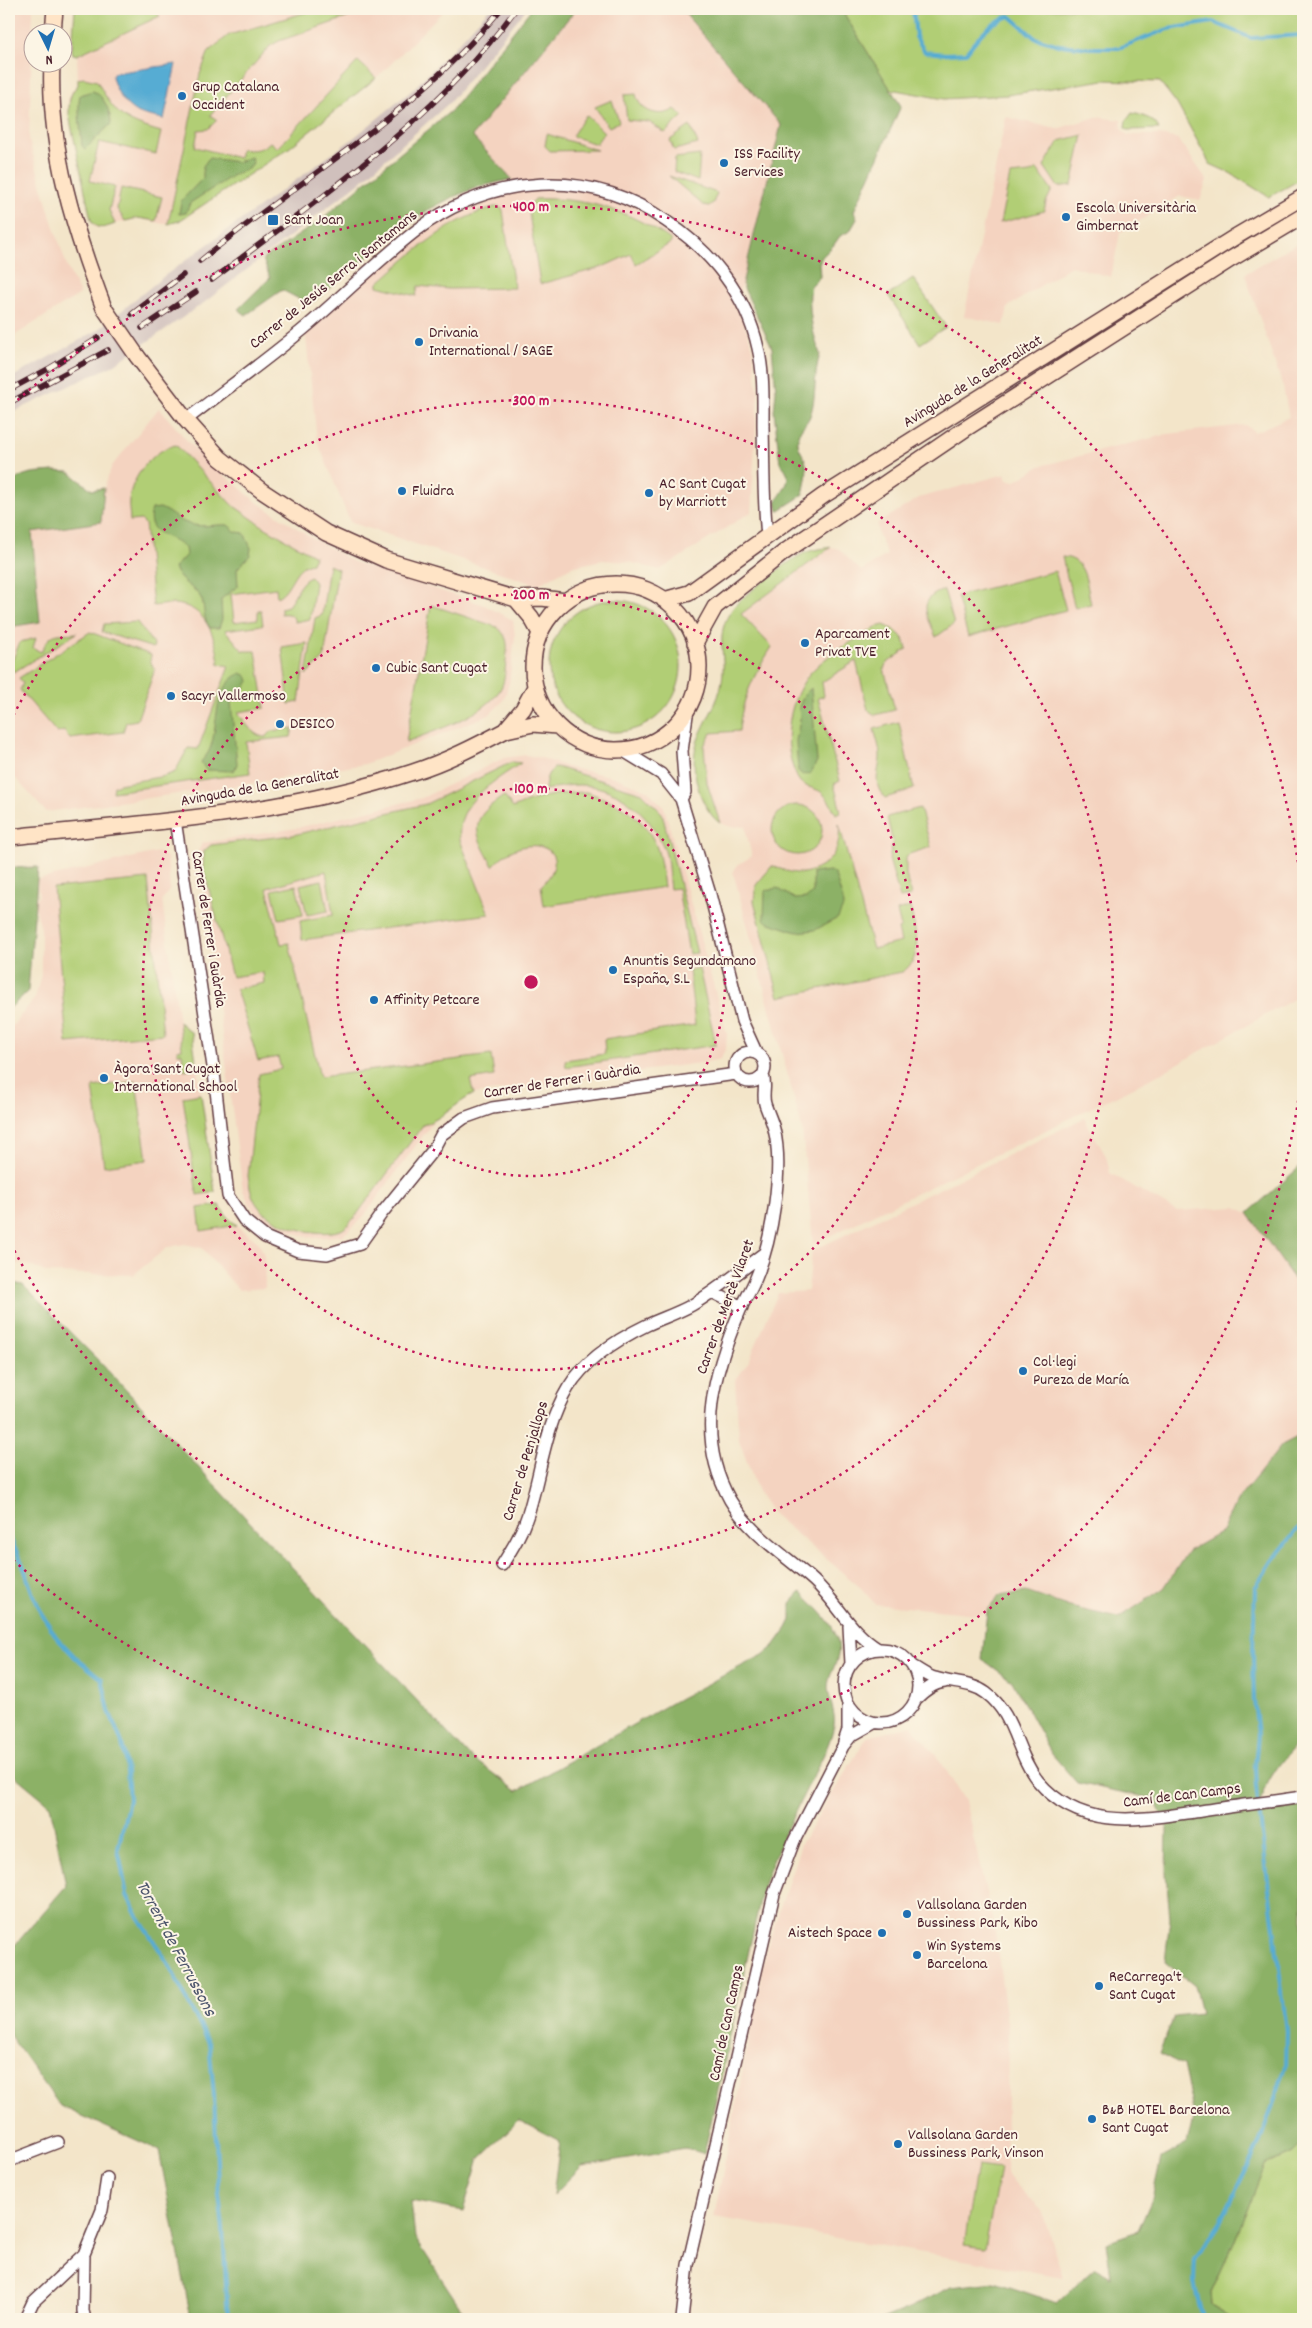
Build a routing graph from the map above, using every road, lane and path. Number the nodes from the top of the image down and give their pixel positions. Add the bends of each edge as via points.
1 (55, 9) edge
2 (54, 22) edge
3 (52, 72) edge
4 (1303, 197) edge
5 (1303, 216) edge
6 (186, 420) junction
7 (767, 536) junction
8 (516, 599) junction
9 (664, 600) junction
10 (566, 602) junction
11 (540, 633) junction
12 (695, 642) junction
13 (535, 687) junction
14 (688, 708) junction
15 (557, 726) junction
16 (506, 730) junction
17 (622, 750) junction
18 (681, 798) junction
19 (175, 820) junction
20 (9, 837) edge
21 (742, 1021) junction
22 (757, 1054) junction
23 (739, 1057) junction
24 (736, 1074) junction
25 (763, 1075) junction
26 (747, 1082) junction
27 (764, 1102) junction
28 (763, 1254) junction
29 (712, 1292) junction
30 (742, 1307) junction
31 (502, 1565) dead end
32 (848, 1623) junction
33 (878, 1649) junction
34 (851, 1664) junction
35 (912, 1666) junction
36 (949, 1681) junction
37 (916, 1699) junction
38 (848, 1704) junction
39 (874, 1722) junction
40 (843, 1746) junction
41 (1303, 1797) edge
42 (58, 2142) dead end
43 (9, 2161) edge
44 (107, 2178) dead end
45 (84, 2254) junction
46 (25, 2319) edge
47 (86, 2319) edge
48 (682, 2319) edge

1 - 2 street
3 - 6 street, bridge via 53,113 64,186 104,308
4 - 7 street, Avinguda de la Generalitat via 876,462
5 - 12 street via 965,428 782,553 715,606
6 - 7 street, Carrer de Jesús Serra i Santamans via 305,328 419,229 448,210 512,186 543,183 596,189 644,207 679,229 707,252 733,287 752,328 762,370
6 - 8 street via 220,458 262,491 326,533 386,560
7 - 9 street, Avinguda de la Generalitat via 689,593
8 - 10 street via 542,598
8 - 11 street
9 - 10 street via 639,588 614,585 588,589
9 - 12 street via 683,619
10 - 11 street via 553,612
11 - 13 street via 533,660
12 - 14 street via 698,675
13 - 15 street via 541,704
13 - 16 street, Avinguda de la Generalitat via 524,709
14 - 17 street via 664,735 648,744
14 - 18 street via 682,751 685,792
15 - 16 street, Avinguda de la Generalitat via 533,724
15 - 17 street via 582,743
16 - 19 street, Avinguda de la Generalitat via 432,765 372,785
17 - 18 street via 661,774
18 - 21 street via 710,894
19 - 20 street, Avinguda de la Generalitat
19 - 24 street, Carrer de Ferrer i Guàrdia via 212,1063 228,1196 244,1220 265,1237 298,1252 327,1254 360,1244 433,1150 441,1135 464,1118 492,1108
21 - 22 street
21 - 23 street
22 - 23 street
22 - 25 street via 765,1066
23 - 24 street via 735,1065
24 - 26 street
25 - 26 street via 756,1081
25 - 27 street, Carrer de Mercè Vilaret via 766,1082
26 - 27 street, Carrer de Mercè Vilaret
27 - 28 street, Carrer de Mercè Vilaret via 774,1130 777,1153 773,1214
28 - 29 street, Carrer de Penjallops
28 - 30 street, Carrer de Mercè Vilaret via 757,1277
29 - 30 street
29 - 31 street, Carrer de Penjallops via 691,1306 616,1343 583,1369 568,1387 547,1441 522,1530
30 - 32 street, Carrer de Mercè Vilaret via 719,1366 712,1402 709,1427 720,1478 744,1519 820,1587
32 - 33 street, Carrer de Mercè Vilaret via 858,1635
32 - 34 street, Carrer de Mercè Vilaret
33 - 34 street via 863,1654
33 - 35 street via 897,1653
34 - 38 street via 844,1681
35 - 36 street, Camí de Can Camps via 928,1676
35 - 37 street via 918,1679
36 - 37 street via 938,1682
36 - 41 street, Camí de Can Camps via 977,1688 997,1703 1038,1780 1060,1800 1093,1816 1139,1820
37 - 39 street via 901,1717 888,1723
38 - 39 street via 857,1715
38 - 40 street, Camí de Can Camps via 848,1730
39 - 40 street, Camí de Can Camps via 851,1736
40 - 48 street, Camí de Can Camps via 794,1841 768,1914 688,2265
42 - 43 street
44 - 45 street via 102,2210
45 - 46 street via 34,2302
45 - 47 street via 83,2311

